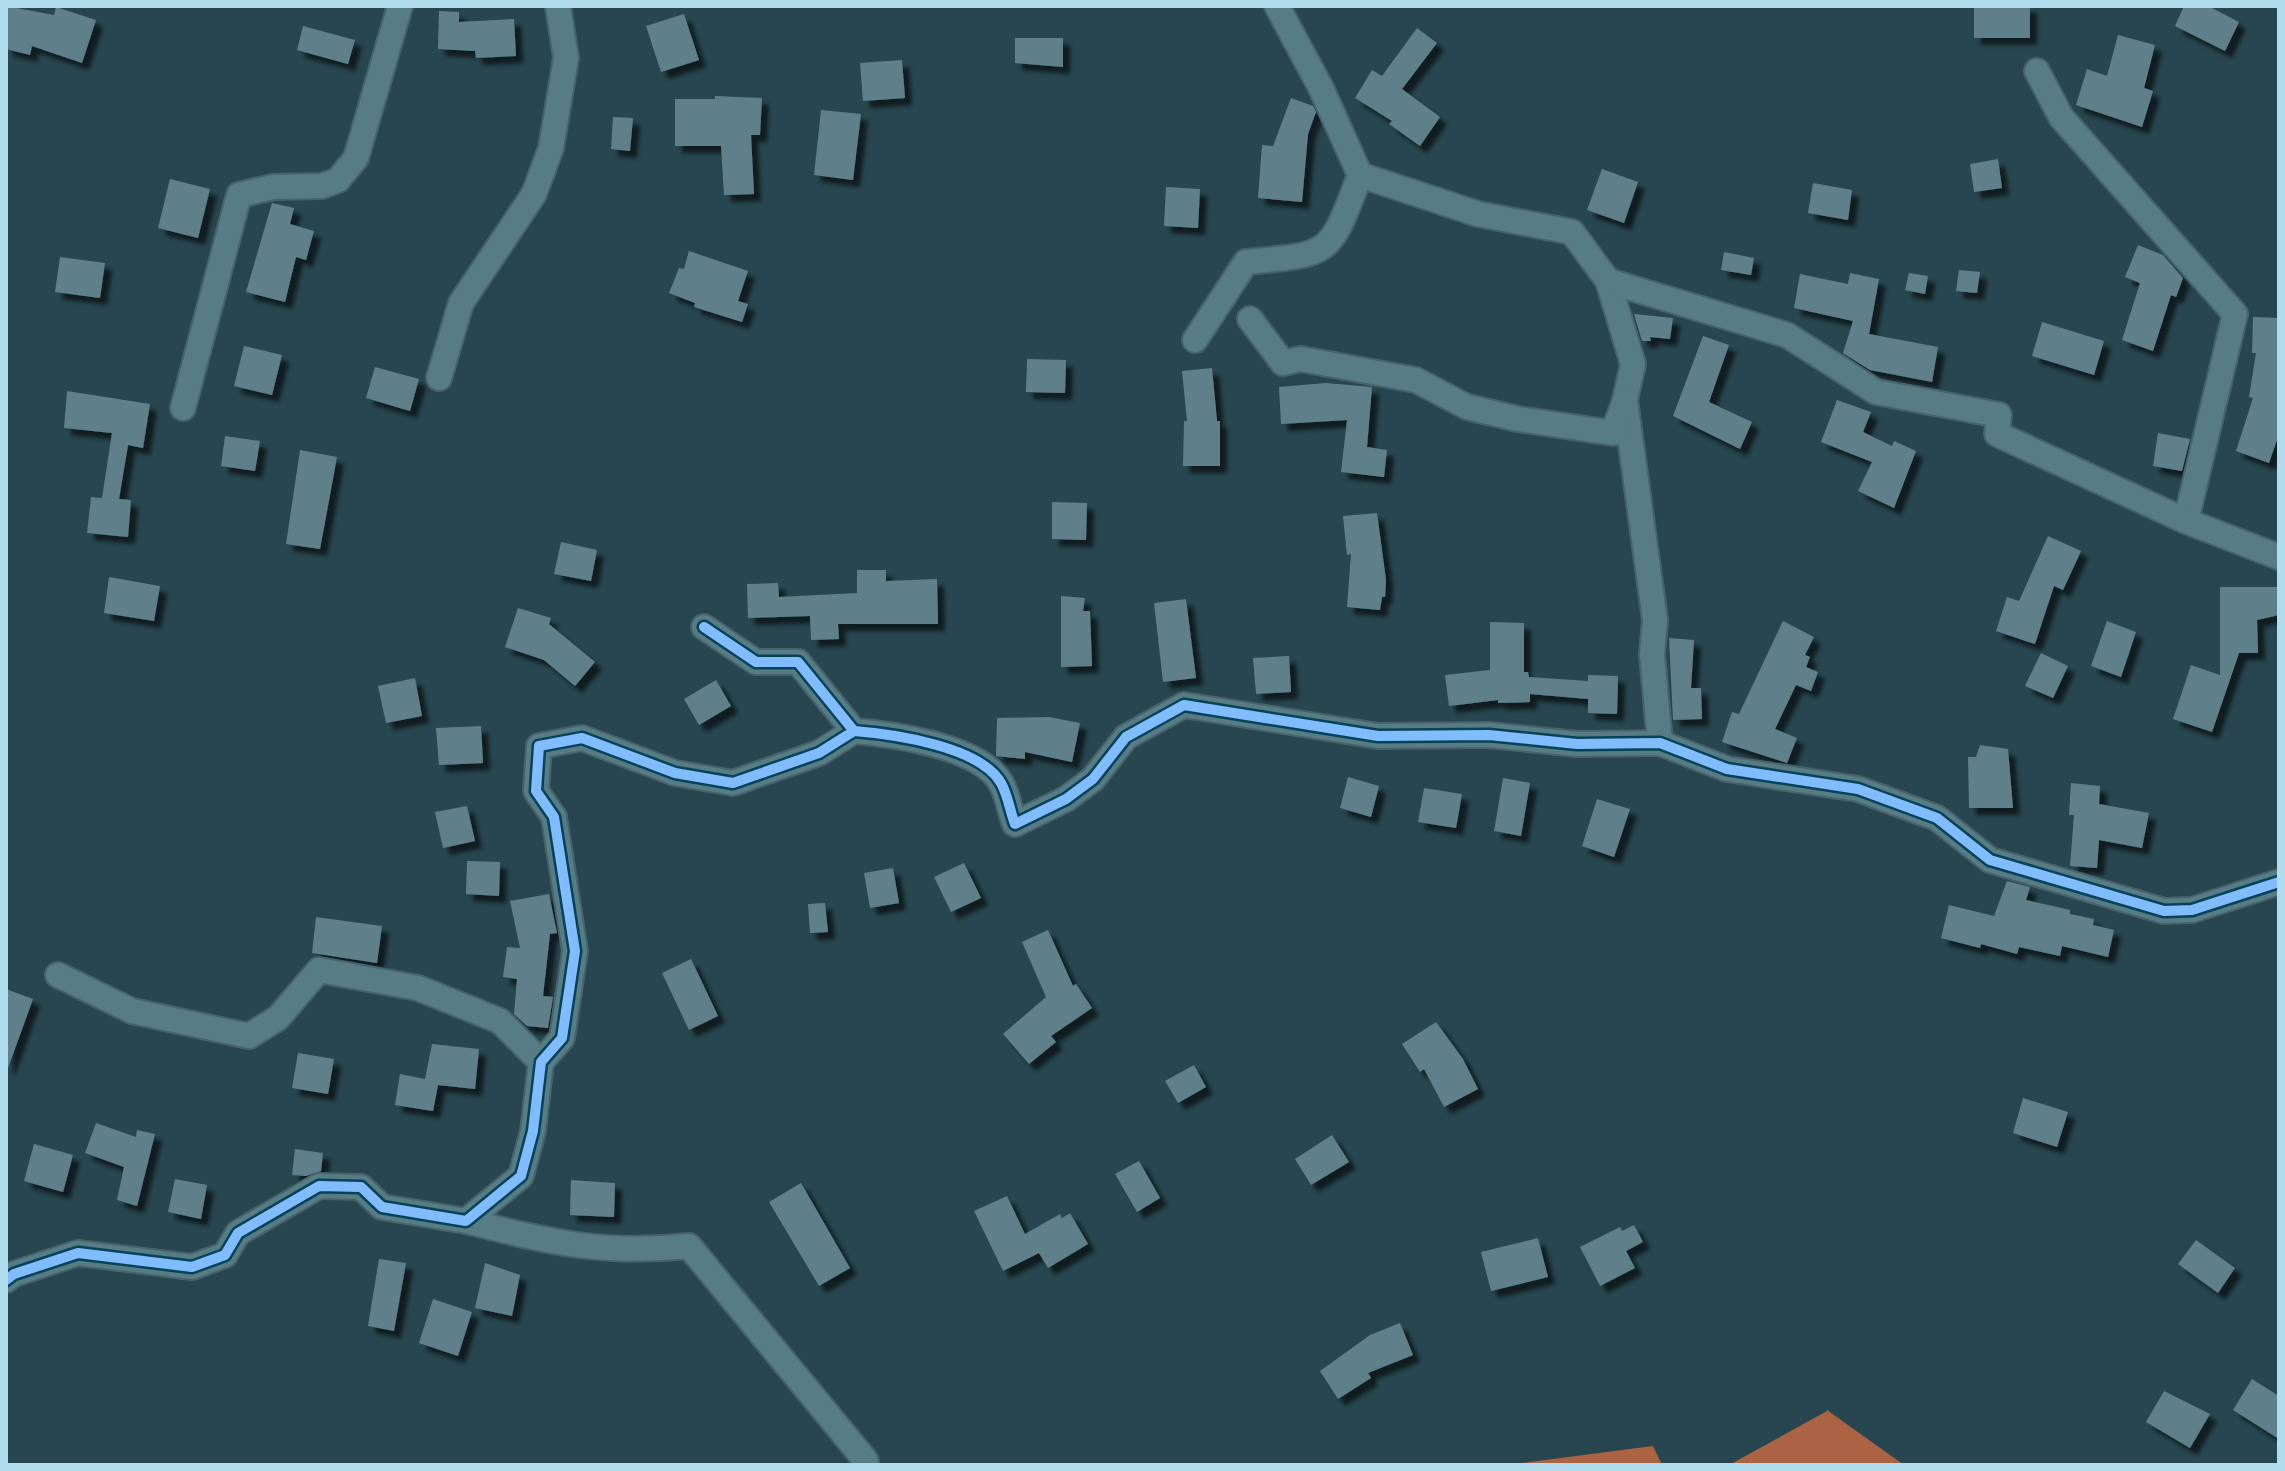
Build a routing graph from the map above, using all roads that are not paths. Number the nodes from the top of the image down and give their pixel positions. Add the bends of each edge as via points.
1 (400, 6) edge
2 (558, 6) edge
3 (1277, 6) edge
4 (2037, 71) dead end
5 (1360, 175) junction
6 (1608, 281) junction
7 (1250, 319) dead end
8 (1195, 340) dead end
9 (439, 378) dead end
10 (1625, 400) junction
11 (183, 408) dead end
12 (2186, 521) junction
13 (2279, 557) edge
14 (704, 627) dead end
15 (854, 731) junction
16 (1660, 743) junction
17 (2279, 882) edge
18 (58, 975) dead end
19 (541, 1062) junction
20 (466, 1221) junction
21 (6, 1280) edge
22 (865, 1465) edge

1 - 11 street via 356,158 338,180 239,195
2 - 9 street via 566,58 551,148 534,194 461,303
3 - 5 street
4 - 12 street via 2061,117 2235,314
5 - 6 street via 1478,214 1572,232
5 - 8 street via 1338,233 1320,251 1246,262
6 - 10 street via 1633,364
6 - 12 street via 1787,335 1876,392 1999,415 1997,434
7 - 10 street via 1283,363 1301,359 1416,380 1467,407 1518,419 1613,433
10 - 16 street via 1655,620 1652,654
12 - 13 street
14 - 15 street via 756,662 798,662
15 - 16 street via 906,735 974,761 1000,781 1015,824 1066,799 1093,779 1126,737 1184,705 1378,736
15 - 19 street via 819,753 733,783 675,773 582,738 539,746 536,791 554,817 575,951 562,1038
16 - 17 street via 1727,769 1858,789 1937,818 1990,860 2164,911 2192,910
18 - 19 street via 132,1011 249,1036 278,1018 319,970 376,980 418,988 500,1021
19 - 20 street via 533,1131 521,1176
20 - 21 street via 382,1207 361,1187 319,1186 238,1233 225,1255 192,1267 78,1253
20 - 22 street via 563,1245 634,1251 689,1246

